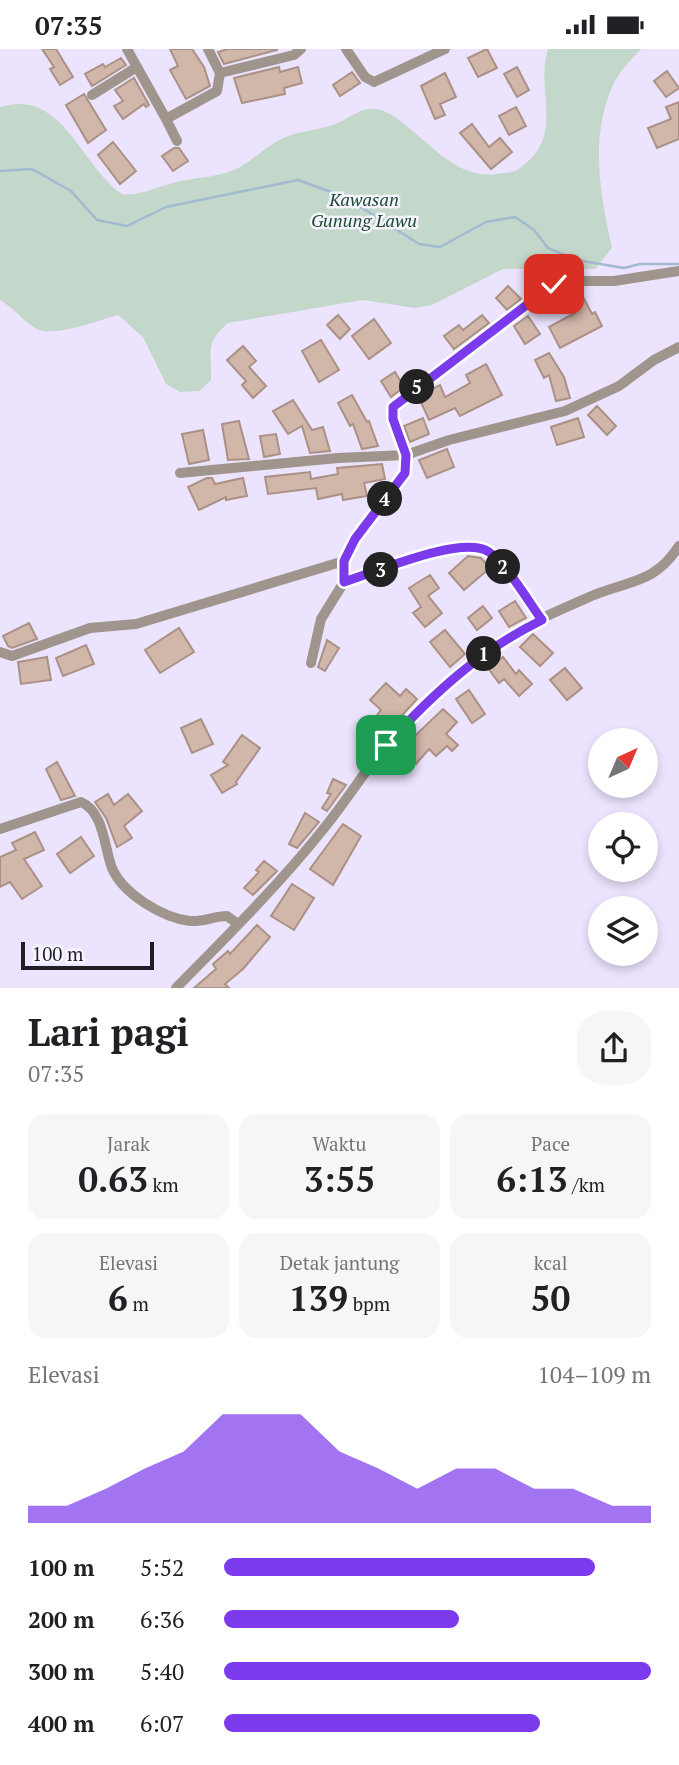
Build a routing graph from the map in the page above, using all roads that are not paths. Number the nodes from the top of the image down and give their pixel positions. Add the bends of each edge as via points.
1 (127, 49) edge
2 (208, 49) edge
3 (301, 49) edge
4 (346, 49) edge
5 (445, 49) edge
6 (137, 67) junction
7 (220, 73) junction
8 (92, 95) dead end
9 (166, 119) junction
10 (177, 141) dead end
11 (679, 271) edge
12 (679, 347) edge
13 (406, 455) junction
14 (180, 474) dead end
15 (679, 546) edge
16 (344, 561) junction
17 (344, 582) junction
18 (542, 620) junction
19 (0, 652) edge
20 (311, 663) dead end
21 (0, 829) edge
22 (238, 924) junction
23 (176, 988) edge

1 - 6 street
2 - 7 street
3 - 7 street via 294,55
4 - 5 street via 365,77 374,82
6 - 8 street
6 - 9 street
7 - 9 street via 214,95
9 - 10 street
11 - 13 street via 554,284 397,402 391,413
12 - 13 street via 619,386 565,411
13 - 14 street
13 - 16 street via 405,473
15 - 18 street via 655,574 596,594
16 - 17 street
16 - 19 street via 136,624 90,628 12,656
17 - 18 street via 454,547 480,548 501,565
17 - 20 street via 321,618
18 - 22 street via 494,647 430,697 386,745 323,831
21 - 22 street via 81,802 94,814 115,874 152,909 192,921 227,916
22 - 23 street

